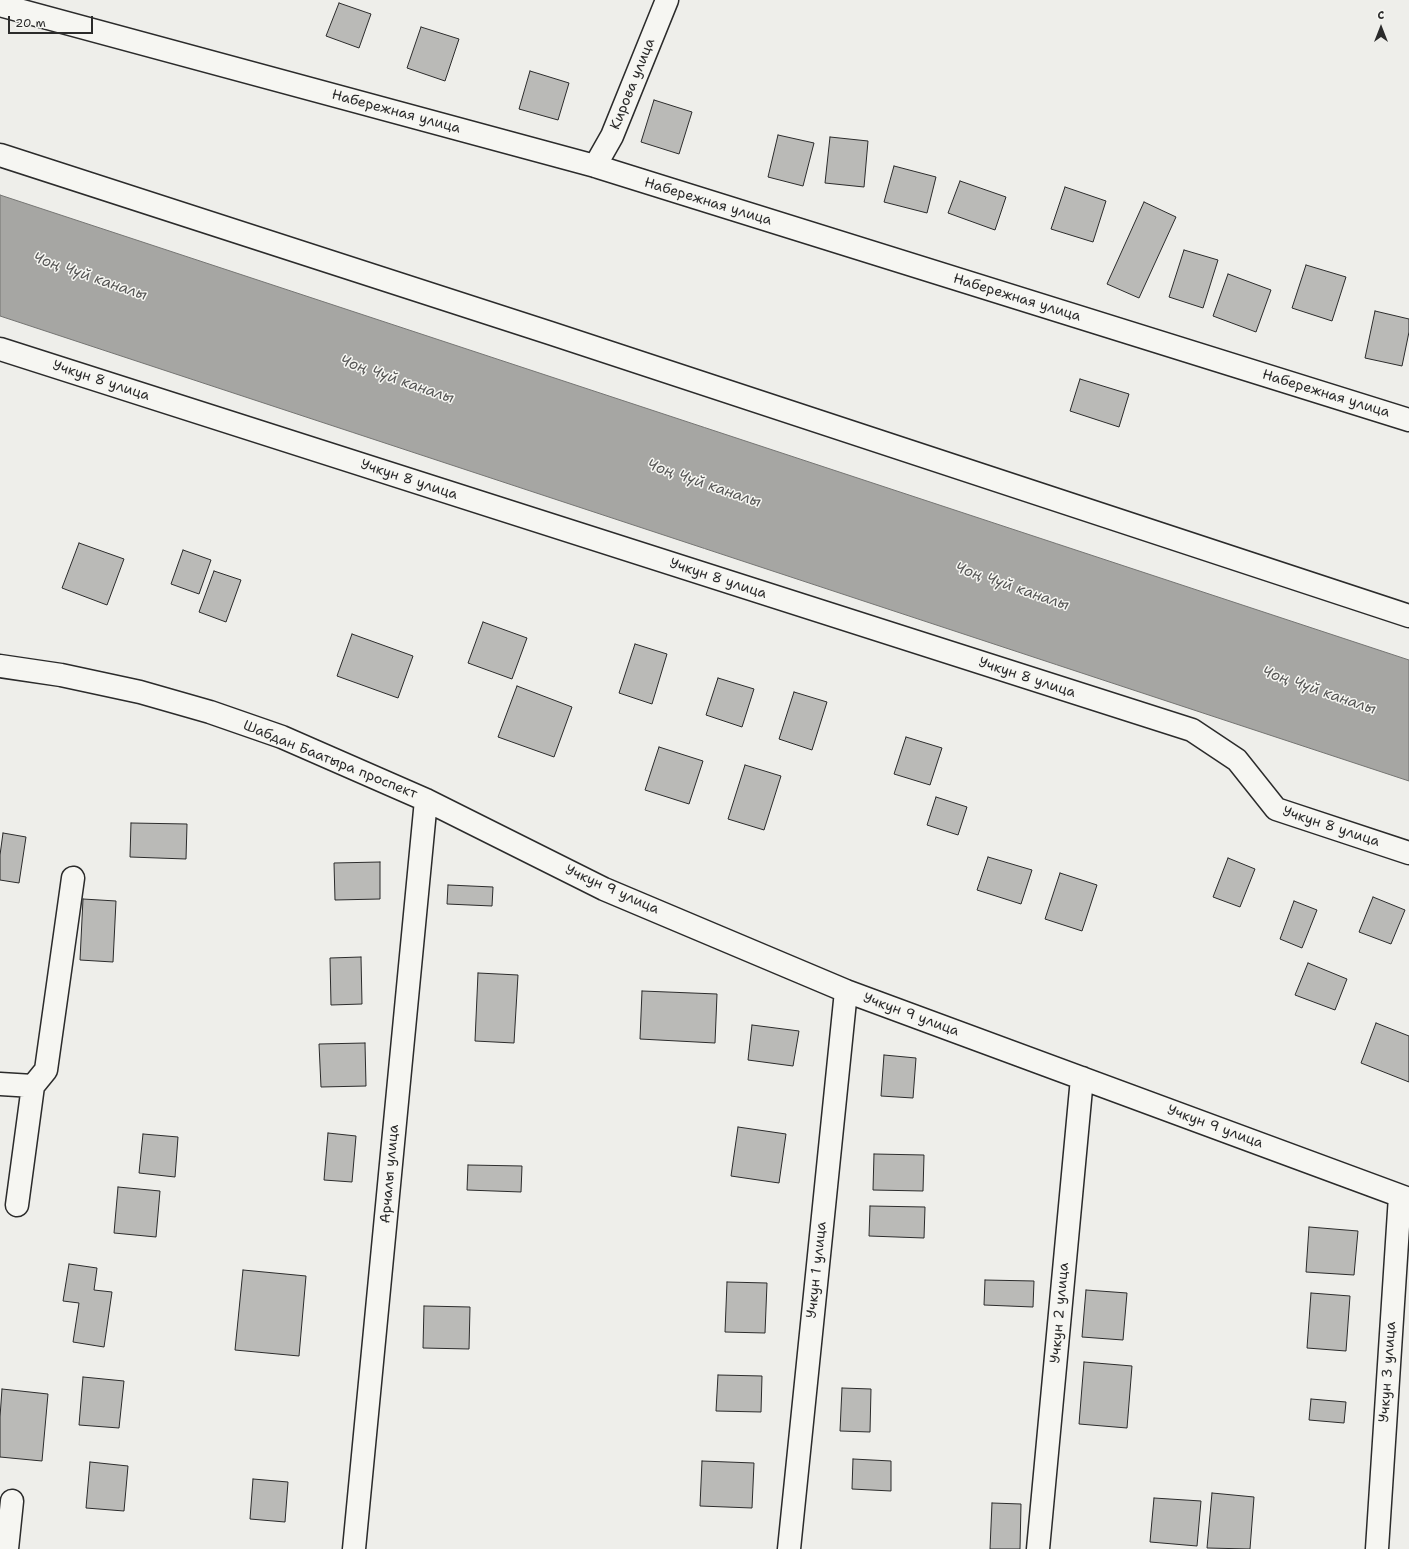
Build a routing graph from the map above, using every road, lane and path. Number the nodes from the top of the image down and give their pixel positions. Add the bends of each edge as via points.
1 (667, 0) edge
2 (0, 4) edge
3 (0, 155) edge
4 (595, 166) junction
5 (0, 349) edge
6 (1409, 420) edge
7 (1409, 616) edge
8 (0, 666) edge
9 (426, 800) junction
10 (1409, 853) edge
11 (73, 878) dead end
12 (846, 990) junction
13 (1082, 1078) junction
14 (0, 1084) edge
15 (33, 1086) junction
16 (1404, 1197) edge
17 (17, 1205) dead end
18 (12, 1501) dead end
19 (7, 1549) edge
20 (354, 1549) edge
21 (789, 1549) edge
22 (1038, 1549) edge
23 (1377, 1549) edge

1 - 4 street, Кирова улица via 612,136
2 - 4 street, Набережная улица
3 - 7 street
4 - 6 street, Набережная улица
5 - 10 street, Учкун 8 улица via 1192,730 1237,760 1276,809
8 - 9 street, Шабдан Баатыра проспект via 61,675 140,692 210,712 282,738
9 - 12 street, Учкун 9 улица via 604,889
9 - 20 street, Арчалы улица
11 - 15 street via 46,1070
12 - 13 street, Учкун 9 улица
12 - 21 street, Учкун 1 улица
13 - 16 street, Учкун 9 улица
13 - 22 street, Учкун 2 улица
14 - 15 street
15 - 17 street
16 - 23 street, Учкун 3 улица
18 - 19 street

